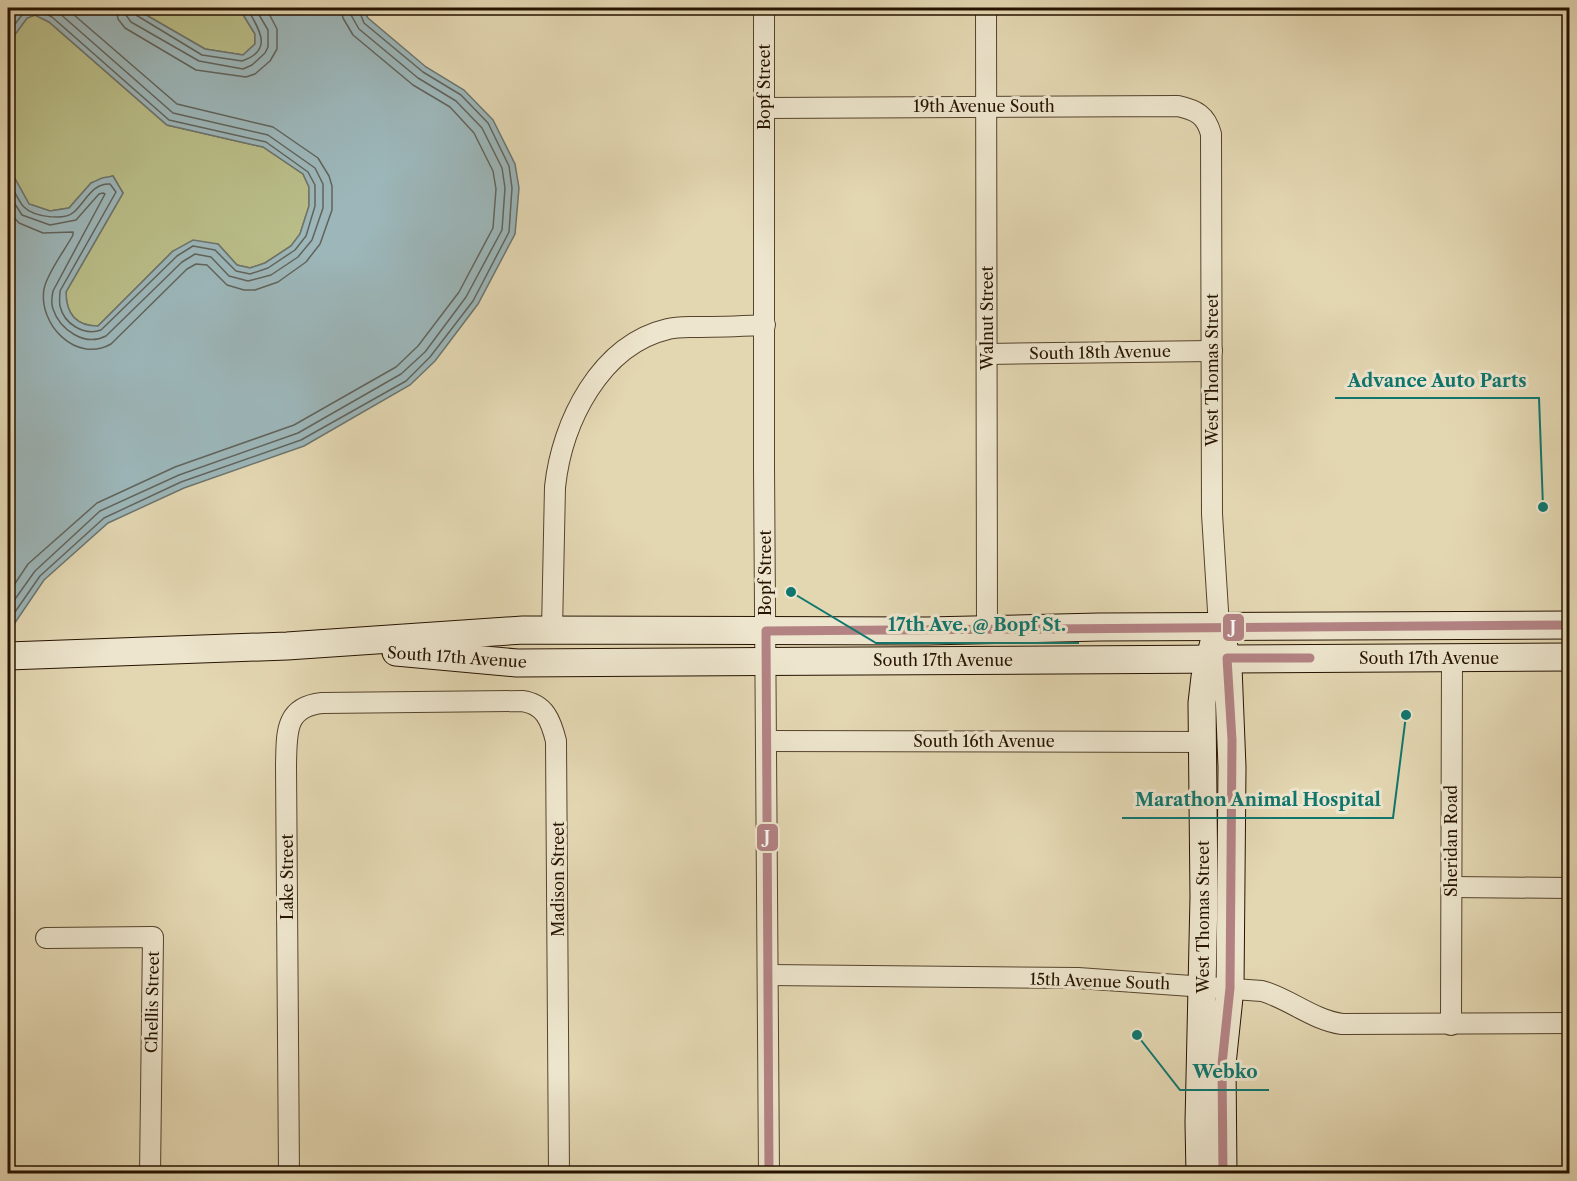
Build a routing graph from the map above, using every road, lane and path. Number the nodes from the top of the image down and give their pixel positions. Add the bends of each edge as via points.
1 (764, 8) edge
2 (986, 8) edge
3 (987, 106) junction
4 (764, 108) junction
5 (1202, 115) joint
6 (765, 325) junction
7 (1212, 351) junction
8 (987, 354) junction
9 (1569, 625) edge
10 (1219, 627) junction
11 (987, 629) junction
12 (552, 630) junction
13 (766, 631) junction
14 (317, 645) junction
15 (8, 656) edge
16 (1569, 657) edge
17 (1218, 658) junction
18 (1452, 658) junction
19 (766, 661) junction
20 (424, 703) joint
21 (766, 741) junction
22 (1203, 742) junction
23 (1452, 887) junction
24 (1569, 888) edge
25 (46, 938) dead end
26 (768, 975) junction
27 (1216, 987) junction
28 (1569, 1023) edge
29 (1451, 1024) junction
30 (150, 1173) edge
31 (289, 1173) edge
32 (559, 1173) edge
33 (769, 1173) edge
34 (1200, 1173) edge
35 (1223, 1173) edge

1 - 4 street, Bopf Street
2 - 3 street, Walnut Street
3 - 4 street, 19th Avenue South
3 - 5 street, 19th Avenue South via 1178,106
3 - 8 street, Walnut Street
4 - 6 street, Bopf Street
5 - 7 street, West Thomas Street via 1211,134
6 - 12 street via 671,328 629,345 603,370 578,408 557,463
6 - 13 street, Bopf Street
7 - 8 street, South 18th Avenue
7 - 10 street, West Thomas Street via 1212,526
8 - 11 street, Walnut Street
9 - 10 main road, South 17th Avenue
10 - 11 main road, South 17th Avenue
10 - 17 main road, West Thomas Street
11 - 13 main road, South 17th Avenue
12 - 13 main road, South 17th Avenue
12 - 14 main road, South 17th Avenue
13 - 19 street, Bopf Street
14 - 15 main road, South 17th Avenue
14 - 19 main road, South 17th Avenue via 501,663
16 - 18 main road, South 17th Avenue
17 - 18 main road, South 17th Avenue
17 - 19 main road, South 17th Avenue
17 - 22 main road, West Thomas Street via 1202,703
17 - 27 main road, West Thomas Street via 1232,740
18 - 23 street, Sheridan Road
19 - 21 street, Bopf Street
20 - 31 street, Lake Street via 310,705 296,713 288,728
20 - 32 street, Madison Street via 532,702 543,709 554,730 558,760
21 - 22 street, South 16th Avenue
21 - 26 street, Bopf Street
22 - 27 main road, West Thomas Street
23 - 24 street
23 - 29 street, Sheridan Road
25 - 30 street, Chellis Street via 153,937
26 - 27 street, 15th Avenue South via 1078,978
26 - 33 street, Bopf Street
27 - 29 street, 15th Avenue South via 1273,994 1336,1023
27 - 34 main road, West Thomas Street via 1199,1114
27 - 35 main road, West Thomas Street via 1222,1056
28 - 29 street, 15th Avenue South

